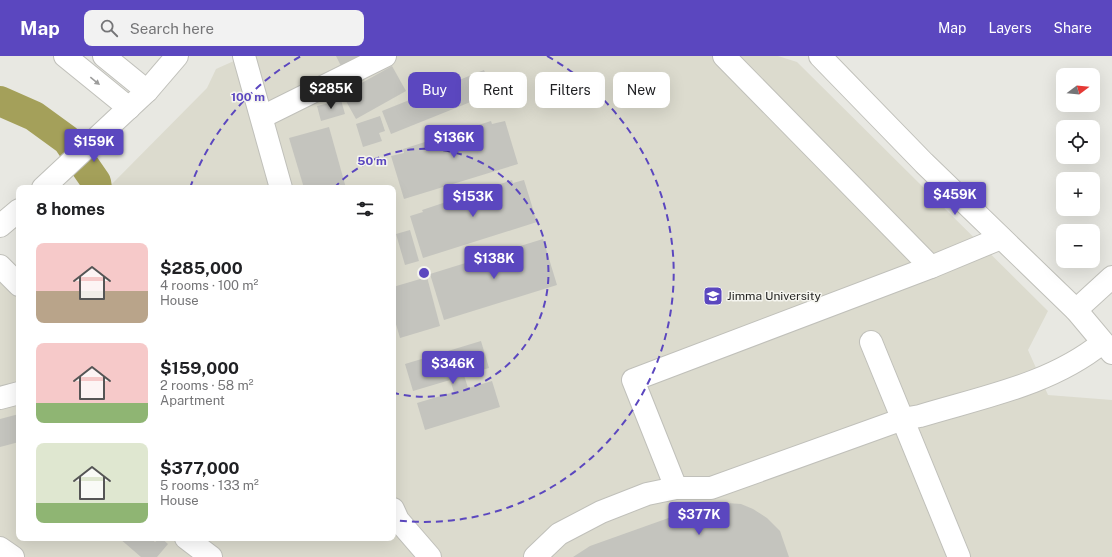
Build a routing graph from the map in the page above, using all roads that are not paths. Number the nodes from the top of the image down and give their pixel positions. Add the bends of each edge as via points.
1 (65, 56) edge
2 (104, 56) edge
3 (177, 56) edge
4 (244, 56) edge
5 (385, 56) edge
6 (724, 56) edge
7 (820, 56) edge
8 (147, 91) junction
9 (126, 111) junction
10 (262, 117) junction
11 (46, 185) edge
12 (280, 185) edge
13 (16, 213) edge
14 (0, 226) edge
15 (1001, 238) junction
16 (0, 266) edge
17 (931, 267) junction
18 (1112, 277) edge
19 (16, 282) edge
20 (1076, 310) junction
21 (871, 342) dead end
22 (1107, 348) edge
23 (16, 394) edge
24 (0, 398) edge
25 (903, 418) junction
26 (676, 488) junction
27 (396, 516) edge
28 (190, 541) edge
29 (0, 548) edge
30 (13, 557) edge
31 (211, 557) edge
32 (430, 557) edge
33 (535, 557) edge
34 (960, 557) edge

1 -> 9 street
2 - 8 street
3 - 8 street
4 - 10 street
5 - 10 street
6 - 17 street
7 - 15 street
8 - 9 street
9 - 11 street
10 - 12 street
13 - 14 street
15 - 17 street
15 - 20 street
16 - 19 street
17 - 26 street via 633,380
18 - 20 street
20 - 22 street
21 - 25 street
22 - 25 street via 1029,384 920,416
23 - 24 street
25 - 26 street via 711,488
25 - 34 street
26 - 33 street via 647,494 601,512 559,534
27 - 32 street
28 - 31 street
29 - 30 street

